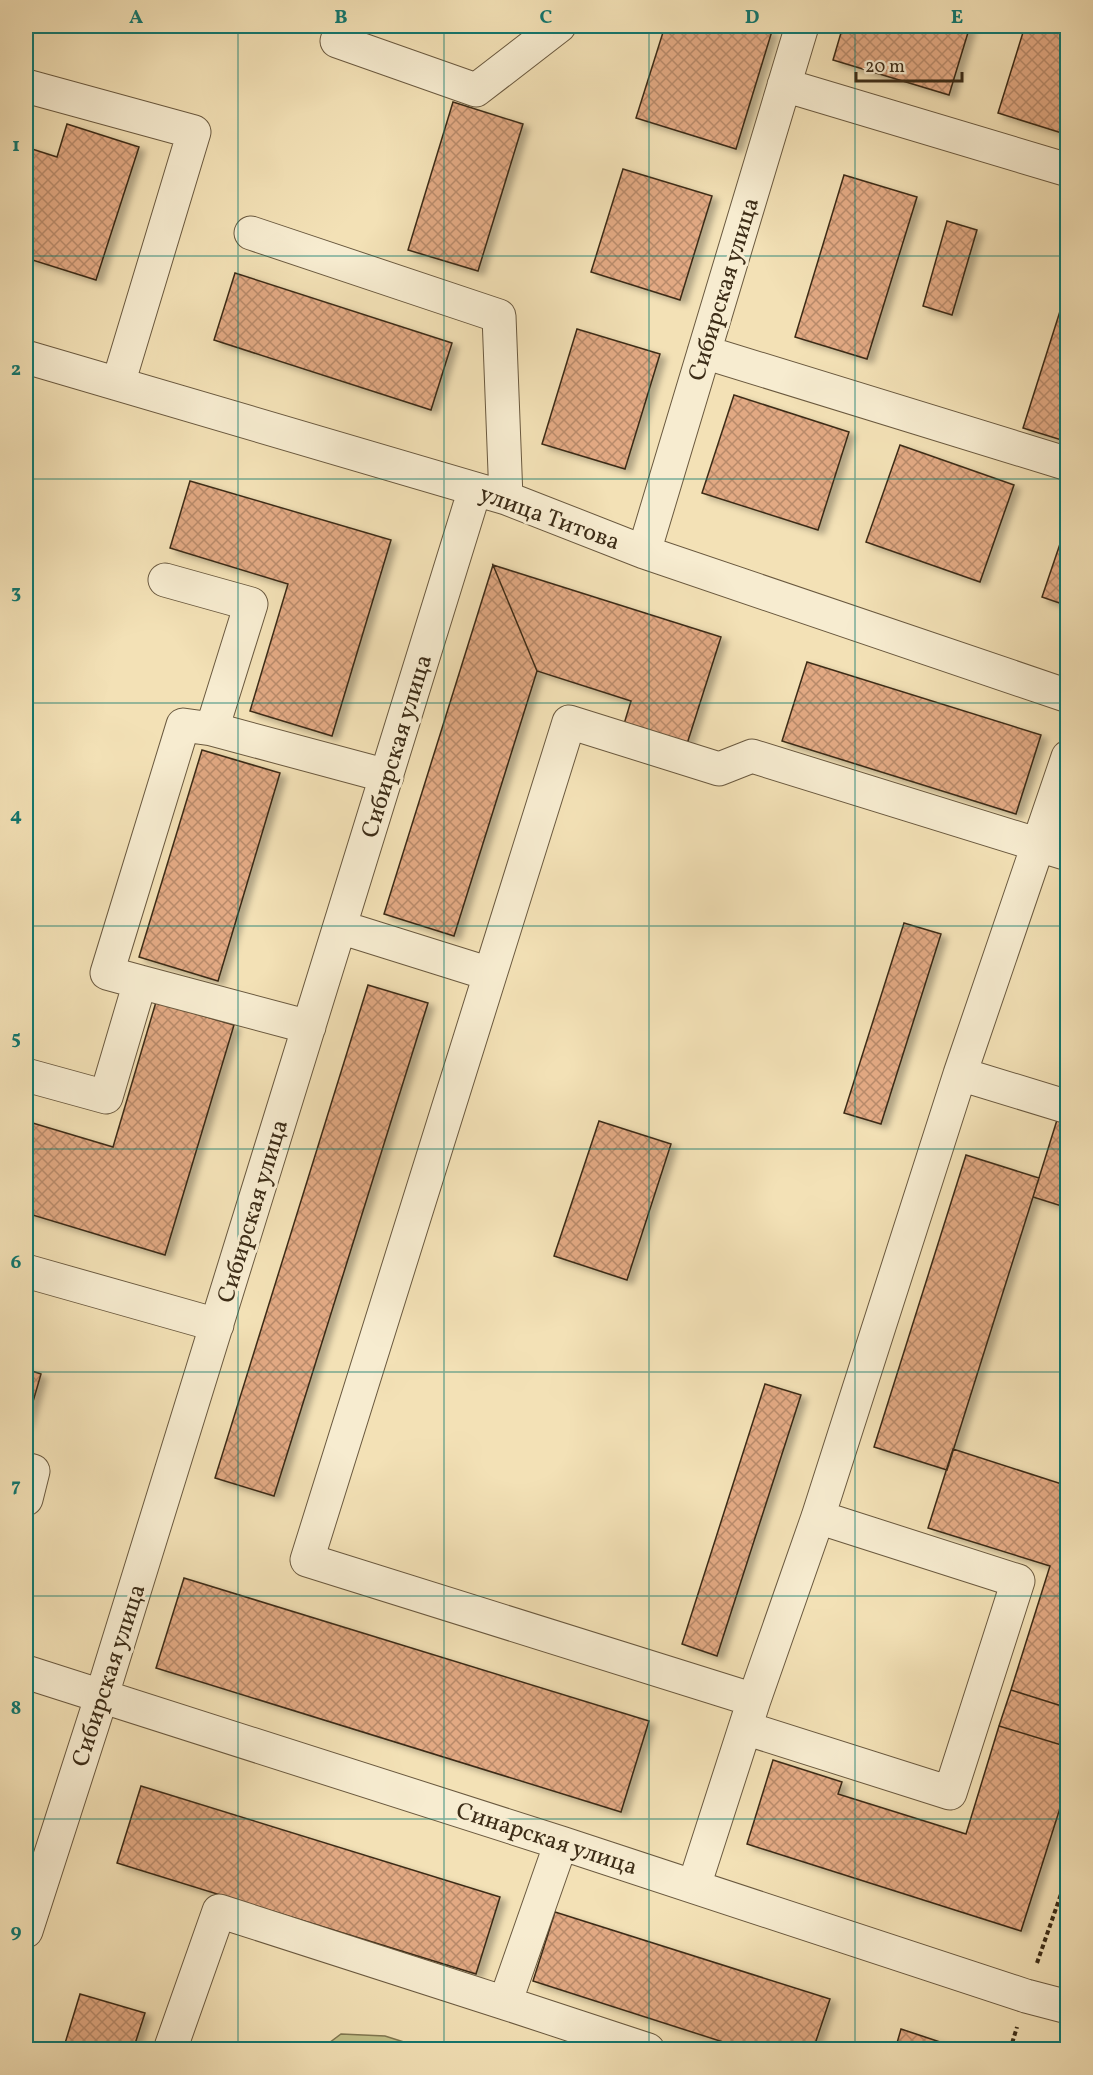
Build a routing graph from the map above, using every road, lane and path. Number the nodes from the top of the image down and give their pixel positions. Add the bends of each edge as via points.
1 (342, 26) edge
2 (559, 26) edge
3 (802, 26) edge
4 (784, 85) junction
5 (26, 86) edge
6 (1068, 170) edge
7 (251, 233) dead end
8 (704, 352) junction
9 (26, 357) edge
10 (118, 384) junction
11 (1068, 464) edge
12 (475, 489) junction
13 (506, 498) junction
14 (644, 552) junction
15 (165, 580) dead end
16 (1068, 696) edge
17 (212, 729) junction
18 (1068, 757) edge
19 (387, 776) junction
20 (1036, 844) junction
21 (1068, 854) edge
22 (340, 927) junction
23 (490, 974) junction
24 (140, 982) junction
25 (309, 1027) junction
26 (960, 1074) junction
27 (26, 1075) edge
28 (1068, 1107) edge
29 (26, 1271) edge
30 (217, 1325) junction
31 (26, 1469) edge
32 (26, 1499) edge
33 (818, 1517) junction
34 (26, 1672) edge
35 (102, 1695) junction
36 (750, 1714) junction
37 (561, 1843) junction
38 (36, 1863) edge
39 (694, 1886) junction
40 (26, 1931) edge
41 (505, 2003) junction
42 (1068, 2007) edge
43 (170, 2049) edge
44 (648, 2049) edge

1 - 2 street via 337,41 476,90
3 - 4 street, Сибирская улица
4 - 6 street
4 - 8 street, Сибирская улица
5 - 10 street via 194,132
7 - 13 street via 499,316
8 - 11 street
8 - 14 street, Сибирская улица
9 - 10 street, улица Титова
10 - 12 street, улица Титова
12 - 13 street, улица Титова
12 - 19 street, Сибирская улица
13 - 14 street, улица Титова
14 - 16 street, улица Титова
15 - 17 street via 251,604
17 - 19 street
17 - 24 street via 183,725 108,973
18 - 20 street
19 - 22 street, Сибирская улица
20 - 21 street
20 - 23 street via 752,756 719,769 569,722
20 - 26 street
22 - 23 street
22 - 25 street, Сибирская улица
23 - 36 street via 307,1560
24 - 25 street
24 - 27 street via 106,1097
25 - 30 street, Сибирская улица
26 - 28 street
26 - 33 street
29 - 30 street
30 - 35 street, Сибирская улица
31 - 32 street via 33,1471
33 - 36 street
33 - 36 street via 1018,1581 950,1793
34 - 35 street, Синарская улица
35 - 37 street, Синарская улица
35 - 38 street, Сибирская улица
36 - 39 street
37 - 39 street, Синарская улица
37 - 41 street
38 - 40 street, Сибирская улица
39 - 42 street, Синарская улица
41 - 43 street via 219,1911
41 - 44 street

